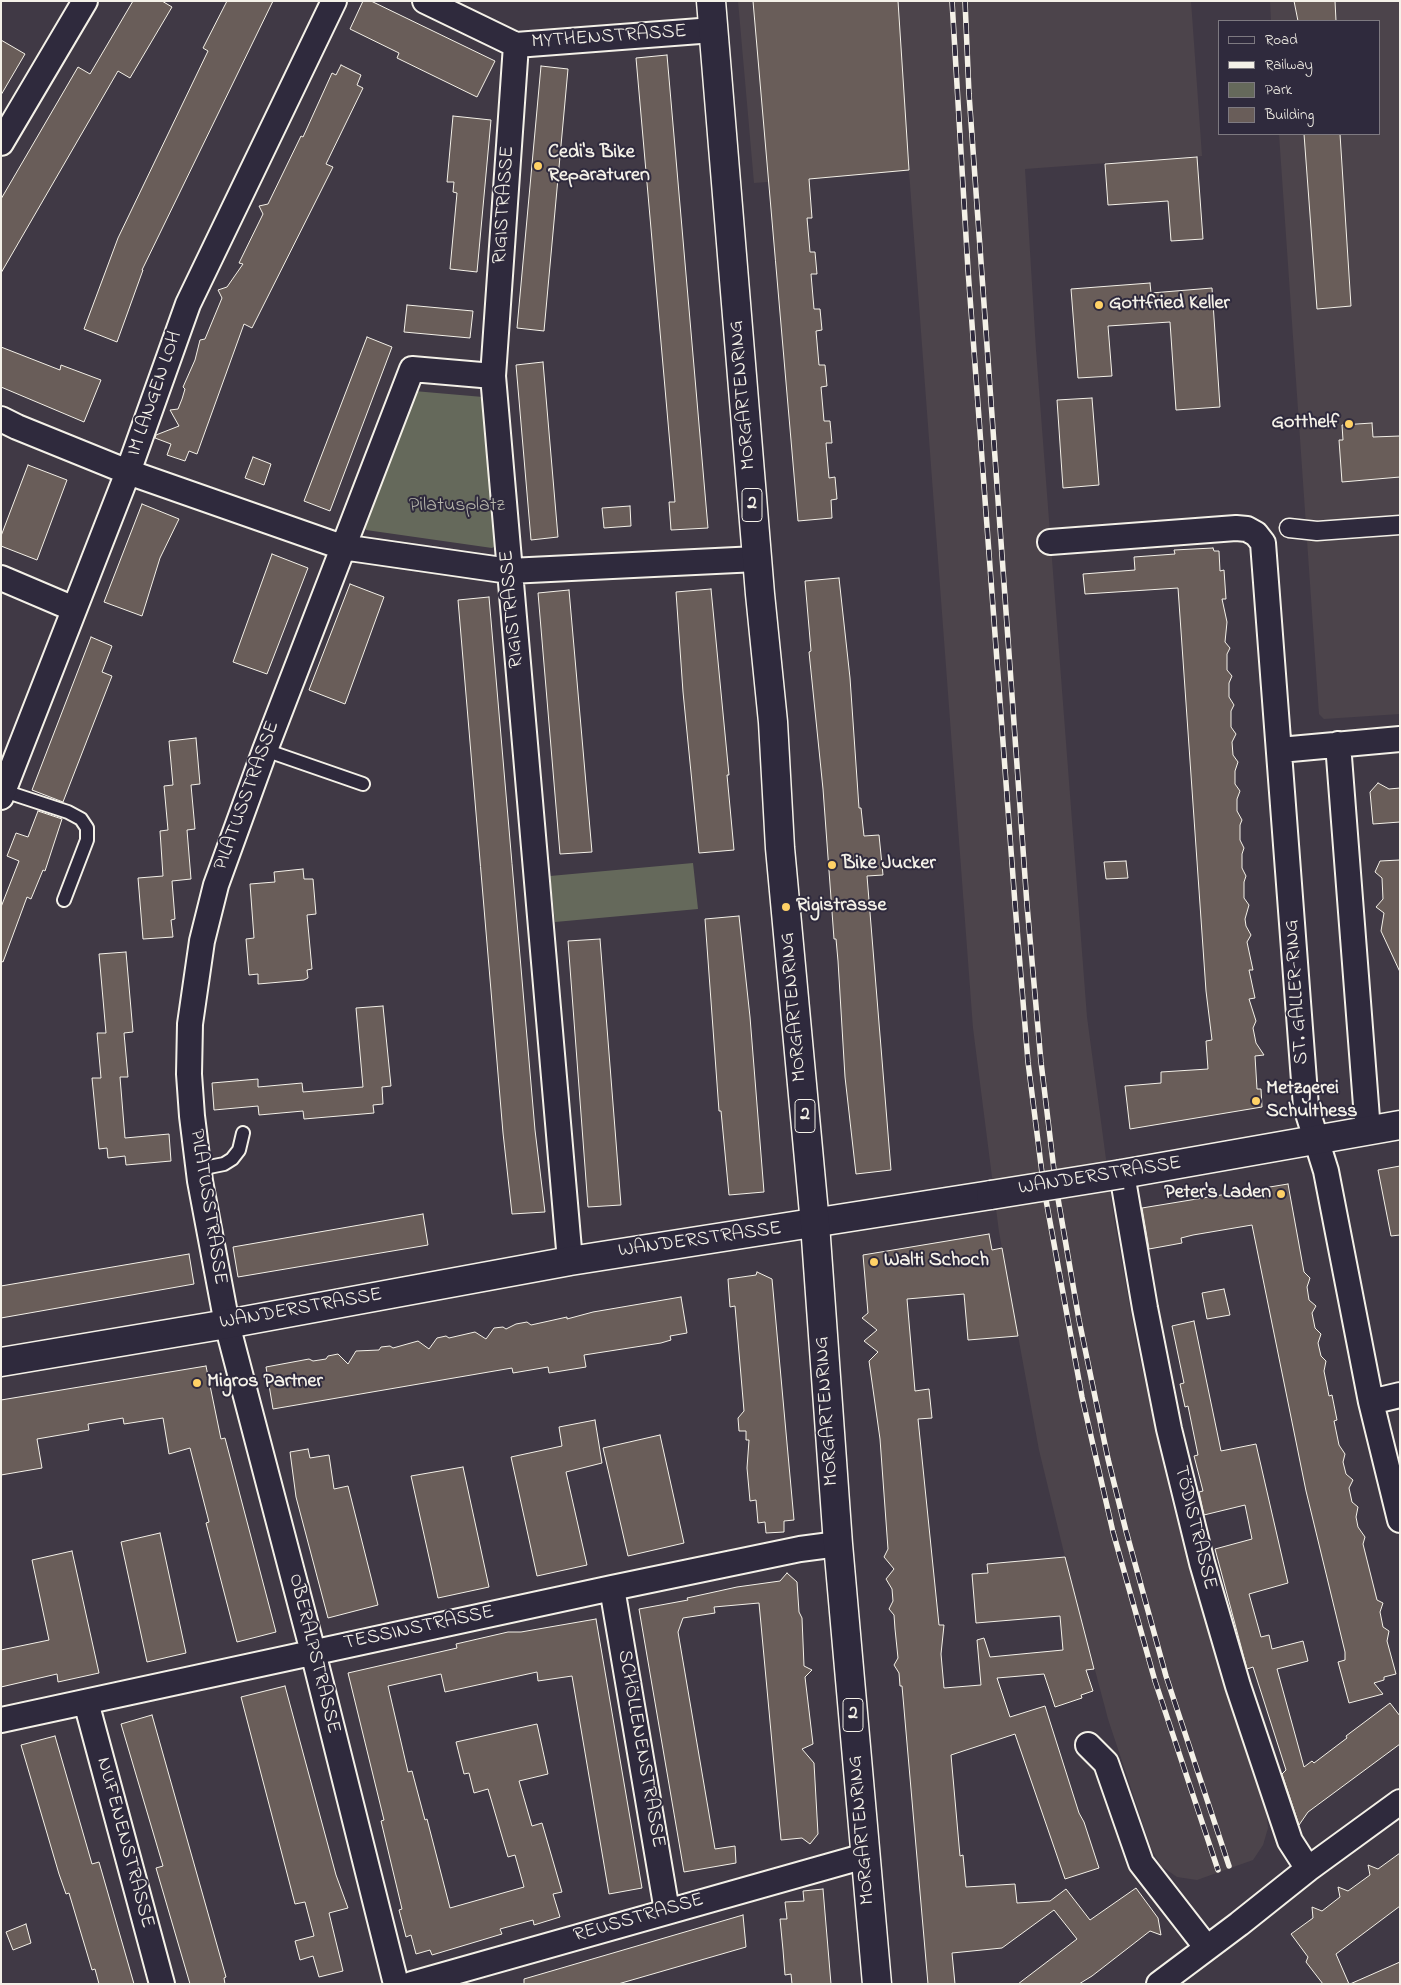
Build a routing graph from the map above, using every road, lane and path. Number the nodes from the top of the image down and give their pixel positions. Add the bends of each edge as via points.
1 (85, 1) edge
2 (334, 1) edge
3 (425, 1) edge
4 (711, 1) edge
5 (713, 30) junction
6 (516, 45) junction
7 (9, 111) edge
8 (1, 143) edge
9 (493, 376) junction
10 (1, 419) edge
11 (128, 472) junction
12 (1400, 524) edge
13 (1289, 528) dead end
14 (1050, 542) dead end
15 (342, 547) junction
16 (757, 559) junction
17 (509, 571) junction
18 (1, 578) edge
19 (74, 609) junction
20 (1400, 739) edge
21 (1338, 744) junction
22 (265, 750) junction
23 (1280, 750) junction
24 (364, 784) dead end
25 (2, 794) edge
26 (64, 900) dead end
27 (1400, 1126) edge
28 (1368, 1131) junction
29 (243, 1133) dead end
30 (1315, 1142) junction
31 (199, 1169) junction
32 (1122, 1174) junction
33 (815, 1224) junction
34 (570, 1261) junction
35 (227, 1324) junction
36 (1, 1362) edge
37 (1400, 1395) edge
38 (1371, 1402) junction
39 (1400, 1520) edge
40 (838, 1544) junction
41 (612, 1588) junction
42 (313, 1652) junction
43 (86, 1702) junction
44 (1, 1720) edge
45 (1088, 1745) dead end
46 (1400, 1802) edge
47 (865, 1856) junction
48 (1308, 1869) junction
49 (667, 1910) junction
50 (1207, 1948) junction
51 (162, 1984) edge
52 (396, 1984) edge
53 (412, 1984) edge
54 (877, 1984) edge
55 (1159, 1984) edge

1 - 7 street
2 - 11 street, IM LANGEN LOH via 188,304
3 - 6 street, MYTHENSTRASSE
4 - 5 main road, MORGARTENRING / 2
5 - 6 street, MYTHENSTRASSE
5 - 16 main road, MORGARTENRING / 2
6 - 9 street, RIGISTRASSE
7 - 8 street
9 - 15 street, PILATUSSTRASSE via 412,370
9 - 17 street, RIGISTRASSE
10 - 11 street
11 - 15 street
11 - 19 street, IM LANGEN LOH
12 - 13 street via 1317,530
14 - 23 street, ST. GALLER-RING via 1236,528 1256,534 1263,543
15 - 17 street
15 - 22 street, PILATUSSTRASSE
16 - 17 street
16 - 33 main road, MORGARTENRING / 2
17 - 34 street, RIGISTRASSE
18 - 19 street
19 - 25 street, IM LANGEN LOH
20 - 21 street
21 - 23 street
21 - 28 street
22 - 24 lane
22 - 31 street, PILATUSSTRASSE via 216,885 197,969 190,1024 189,1074
23 - 30 street, ST. GALLER-RING via 1306,1107
25 - 26 lane via 68,812 81,819 87,828 87,840
27 - 28 main road, WANDERSTRASSE
28 - 30 main road, WANDERSTRASSE
29 - 31 lane via 240,1150 232,1159
30 - 32 main road, WANDERSTRASSE
30 - 38 street, ST. GALLER-RING via 1326,1171
31 - 35 street, PILATUSSTRASSE
32 - 33 main road, WANDERSTRASSE, bridge
32 - 48 street, TÖDISTRASSE via 1169,1429 1202,1562 1238,1686 1290,1841
33 - 34 main road, WANDERSTRASSE
33 - 40 main road, MORGARTENRING / 2
34 - 35 main road, WANDERSTRASSE
35 - 36 main road, WANDERSTRASSE
35 - 42 street, OBERALPSTRASSE
37 - 38 street
38 - 39 street, ST. GALLER-RING
40 - 41 street, TESSINSTRASSE
40 - 47 main road, MORGARTENRING / 2
41 - 42 street, TESSINSTRASSE
41 - 49 street, SCHÖLLENENSTRASSE
42 - 43 street, TESSINSTRASSE
42 - 52 street, OBERALPSTRASSE
43 - 44 street, TESSINSTRASSE
43 - 51 street, NUFENENSTRASSE
45 - 50 street via 1106,1763 1141,1863
46 - 48 street
47 - 49 street, REUSSTRASSE
47 - 54 main road, MORGARTENRING / 2
48 - 50 street
49 - 53 street, REUSSTRASSE
50 - 55 street

